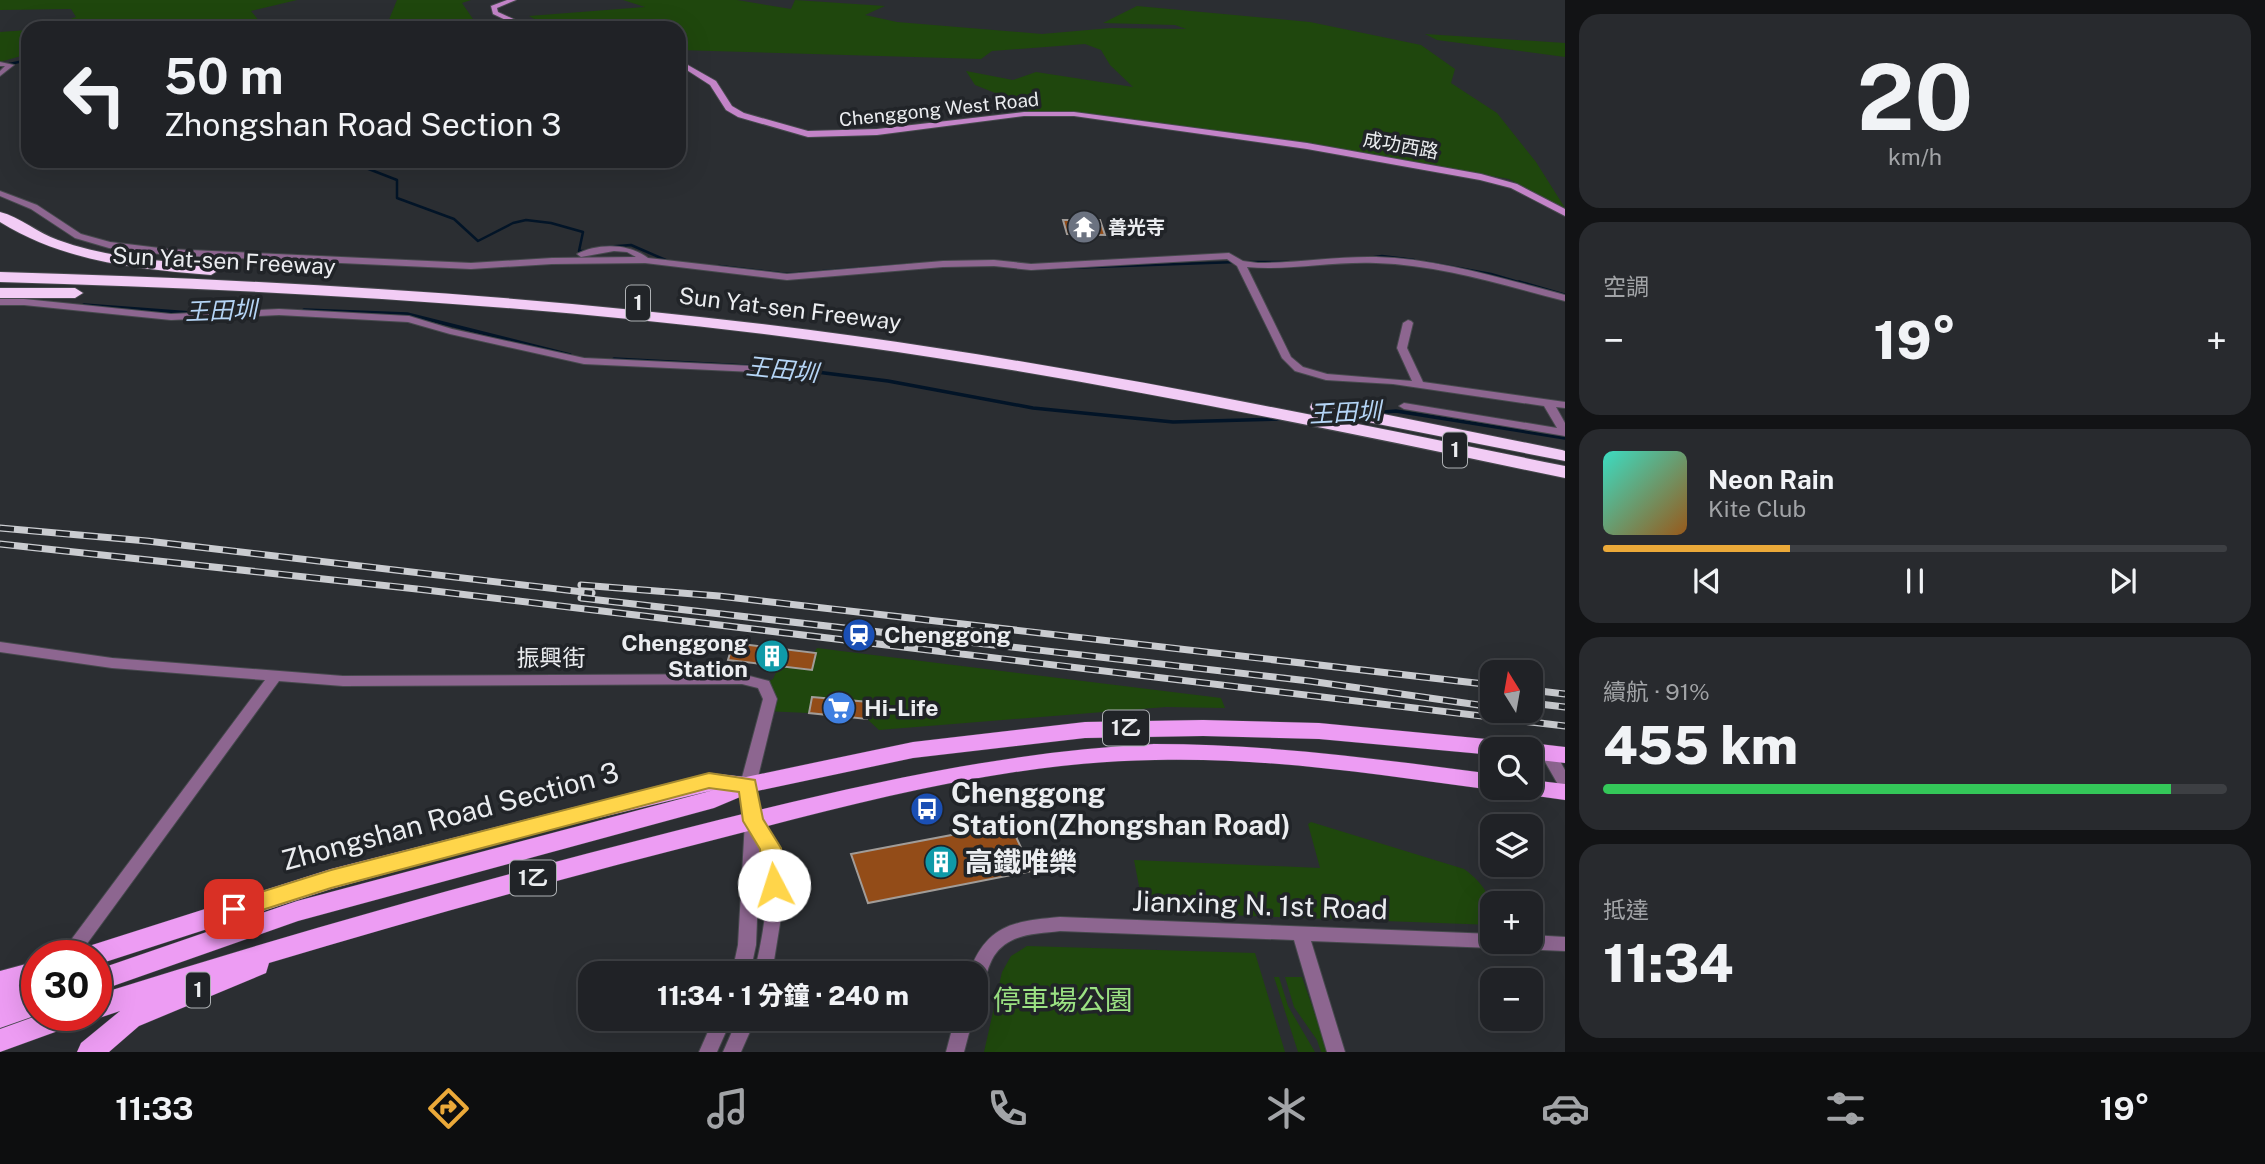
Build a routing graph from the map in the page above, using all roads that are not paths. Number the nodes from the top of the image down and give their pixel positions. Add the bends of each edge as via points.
1 (513, 0) edge
2 (513, 21) edge
3 (0, 64) edge
4 (686, 66) edge
5 (0, 74) edge
6 (0, 193) edge
7 (1565, 213) edge
8 (0, 216) edge
9 (571, 254) dead end
10 (645, 260) junction
11 (1240, 262) junction
12 (0, 266) edge
13 (227, 271) junction
14 (0, 277) edge
15 (0, 291) edge
16 (1565, 298) edge
17 (0, 302) edge
18 (509, 304) junction
19 (1408, 323) dead end
20 (754, 369) dead end
21 (1419, 385) junction
22 (1548, 403) junction
23 (1565, 405) edge
24 (1404, 407) dead end
25 (1565, 433) edge
26 (1565, 457) edge
27 (1565, 472) edge
28 (0, 647) edge
29 (275, 676) junction
30 (1480, 746) edge
31 (1548, 753) edge
32 (1480, 780) edge
33 (1565, 784) edge
34 (748, 785) junction
35 (1543, 789) edge
36 (1565, 792) edge
37 (753, 821) junction
38 (1300, 933) junction
39 (80, 940) edge
40 (1480, 940) edge
41 (315, 941) junction
42 (1543, 943) edge
43 (1565, 944) edge
44 (112, 950) edge
45 (744, 961) edge
46 (766, 961) edge
47 (981, 961) edge
48 (112, 975) edge
49 (21, 976) edge
50 (0, 982) edge
51 (21, 997) edge
52 (0, 1002) edge
53 (112, 1002) edge
54 (21, 1009) edge
55 (0, 1016) edge
56 (27, 1031) edge
57 (717, 1031) edge
58 (741, 1031) edge
59 (961, 1031) edge
60 (0, 1041) edge
61 (90, 1052) edge
62 (708, 1052) edge
63 (732, 1052) edge
64 (955, 1052) edge
65 (1336, 1052) edge

1 - 2 street via 493,7 495,13
3 - 5 street via 11,65
4 - 7 street, Chenggong West Road via 713,83 729,108 741,115 807,134 877,132 1024,114 1074,114 1307,146 1481,177 1514,186
6 - 10 street via 34,207 78,236 156,250 471,266
8 - 13 highway via 64,250
9 - 10 street via 618,247
10 - 11 street via 787,277 943,264 1031,267 1229,256
11 - 16 street via 1297,265 1377,260 1468,271
11 - 21 street via 1287,358 1299,369 1326,377
12 - 13 highway, Sun Yat-sen Freeway / 1
13 - 26 highway, Sun Yat-sen Freeway / 1 via 557,295 916,337 1269,397
14 - 18 highway, Sun Yat-sen Freeway / 1 via 267,286
15 - 18 highway
17 - 20 street via 171,317 279,312 409,319 584,360
18 - 27 highway, Sun Yat-sen Freeway / 1 via 908,348 1249,407
19 - 21 street via 1402,348
21 - 22 street
22 - 23 street
22 - 25 street
24 - 25 street
28 - 29 street, 振興街 via 112,663
29 - 34 street, 振興街 via 343,681 755,681 764,684 770,699
29 - 39 street
30 - 34 main road, Zhongshan Road Section 3 / 1乙 via 1319,731 1128,728 913,750
31 - 33 street
32 - 37 main road, 1乙 via 1289,758 1109,754 870,791
34 - 37 street
34 - 44 main road, Zhongshan Road Section 3 via 709,781 636,798 331,879
34 - 48 main road, Zhongshan Road Section 3 / 1乙 via 714,799 297,911
35 - 36 main road
37 - 41 main road, 1乙
37 - 45 street
37 - 46 street via 771,848 774,885
38 - 40 street, Jianxing N. 1st Road
38 - 47 street, Jianxing N. 1st Road via 1060,924 1025,927 1002,934
38 - 65 street
41 - 53 main road, 1乙
41 - 61 main road, 1 via 130,1018
42 - 43 street
49 - 50 main road
51 - 52 main road
54 - 55 main road
56 - 60 main road
57 - 62 street
58 - 63 street
59 - 64 street

